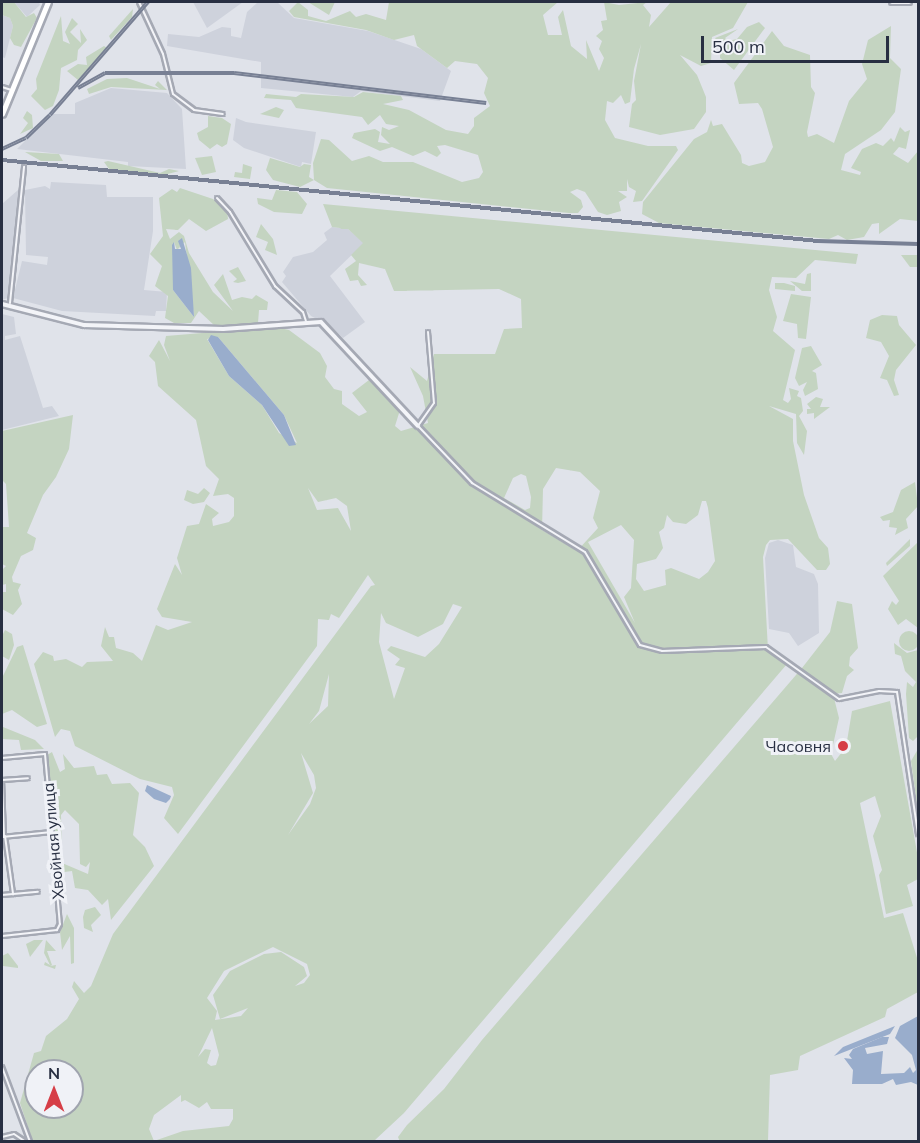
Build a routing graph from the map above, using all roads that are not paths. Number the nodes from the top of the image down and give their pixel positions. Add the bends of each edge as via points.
1 (48, 2) edge
2 (139, 2) edge
3 (892, 2) edge
4 (909, 2) edge
5 (2, 87) edge
6 (11, 90) junction
7 (2, 114) edge
8 (223, 114) dead end
9 (24, 167) dead end
10 (217, 198) dead end
11 (10, 303) junction
12 (2, 304) edge
13 (306, 321) junction
14 (428, 332) dead end
15 (418, 426) junction
16 (2, 758) edge
17 (28, 778) dead end
18 (2, 780) edge
19 (52, 832) junction
20 (918, 834) edge
21 (3, 837) edge
22 (38, 892) dead end
23 (13, 894) junction
24 (2, 895) edge
25 (2, 936) edge
26 (2, 1067) edge
27 (2, 1137) edge
28 (26, 1142) edge
29 (30, 1142) edge

1 - 6 main road
2 - 8 street via 163,54 173,94 194,110
3 - 4 street
5 - 6 street
6 - 7 main road
9 - 11 street
10 - 13 street via 230,212 276,286 303,312
11 - 12 street
11 - 13 street via 84,326 223,329
13 - 15 street via 327,326
14 - 15 street via 434,403
15 - 20 street via 472,483 585,552 640,645 662,651 766,647 839,699 879,691 897,692
16 - 19 street, Хвойная улица via 45,754
17 - 18 street
18 - 21 street
19 - 21 street
19 - 25 street, Хвойная улица via 60,928
21 - 23 street
22 - 23 street
23 - 24 street
26 - 29 street
27 - 28 street via 14,1134

